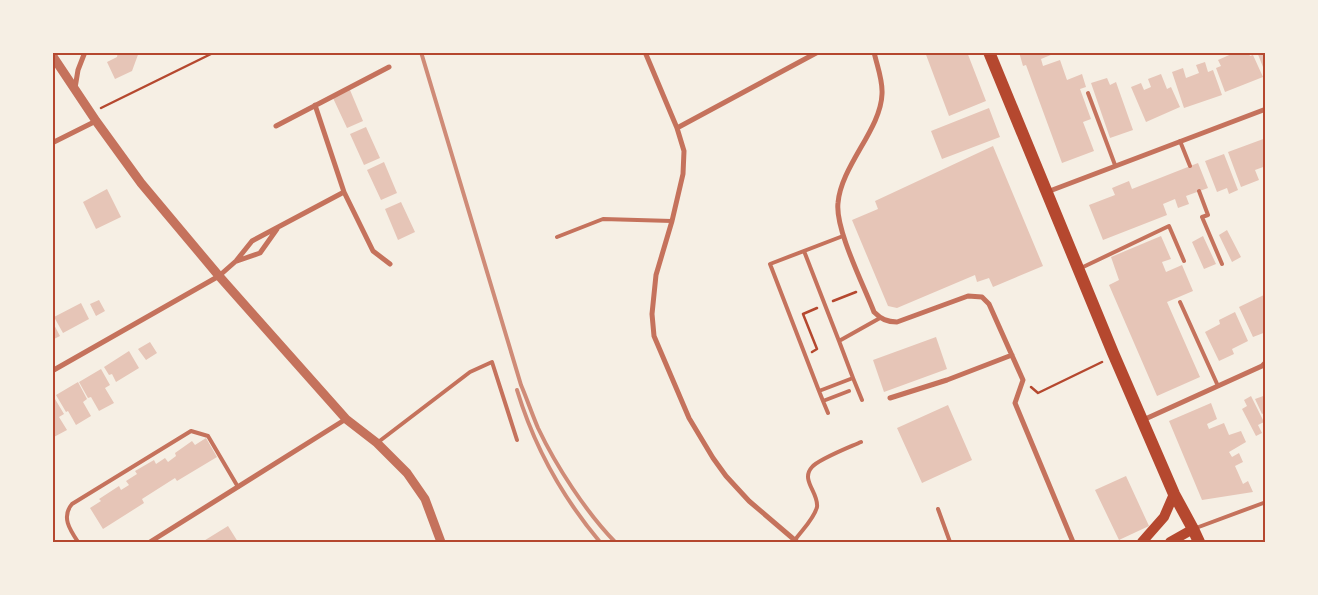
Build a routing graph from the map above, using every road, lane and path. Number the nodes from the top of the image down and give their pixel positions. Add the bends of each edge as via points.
1 (85, 52) edge
2 (215, 52) edge
3 (645, 52) edge
4 (818, 52) edge
5 (874, 52) edge
6 (989, 52) edge
7 (52, 55) edge
8 (390, 67) dead end
9 (75, 88) junction
10 (1088, 94) dead end
11 (315, 105) junction
12 (1266, 109) edge
13 (93, 117) junction
14 (276, 126) dead end
15 (677, 128) junction
16 (1180, 141) junction
17 (52, 143) edge
18 (1115, 165) junction
19 (1190, 166) dead end
20 (1199, 191) dead end
21 (344, 192) junction
22 (1047, 192) junction
23 (672, 221) junction
24 (278, 228) junction
25 (557, 236) dead end
26 (843, 236) junction
27 (804, 252) junction
28 (1184, 260) dead end
29 (236, 262) junction
30 (390, 264) dead end
31 (1222, 264) dead end
32 (1078, 269) junction
33 (219, 276) junction
34 (1180, 302) dead end
35 (880, 318) junction
36 (839, 340) junction
37 (1113, 353) junction
38 (1012, 355) junction
39 (1264, 365) edge
40 (52, 371) edge
41 (853, 378) junction
42 (1023, 380) junction
43 (1218, 386) junction
44 (820, 391) junction
45 (849, 391) dead end
46 (890, 398) dead end
47 (862, 400) dead end
48 (824, 401) junction
49 (828, 414) dead end
50 (346, 419) junction
51 (1143, 420) junction
52 (517, 440) dead end
53 (861, 442) dead end
54 (377, 443) junction
55 (238, 487) junction
56 (1174, 494) junction
57 (1266, 502) edge
58 (938, 509) dead end
59 (1194, 529) junction
60 (796, 541) edge
61 (78, 542) edge
62 (150, 542) edge
63 (441, 542) edge
64 (950, 542) edge
65 (1072, 542) edge
66 (1142, 542) edge
67 (1170, 542) edge
68 (1199, 542) edge

1 - 9 street
2 - 13 path
3 - 15 street
4 - 15 street
5 - 26 street via 882,82 881,103 841,185 837,205
6 - 22 main road
7 - 9 street
8 - 11 street
9 - 13 street
10 - 18 lane
11 - 14 street
11 - 21 street
12 - 16 street
13 - 17 street
13 - 33 street via 141,183
15 - 23 street via 684,151 683,174
16 - 18 street
16 - 19 lane
18 - 22 street
20 - 31 lane via 1208,214 1202,217
21 - 24 street
21 - 30 street via 373,251
22 - 32 main road
23 - 25 lane via 603,219
23 - 60 street via 656,275 652,314 654,336 689,418 726,476 749,501
24 - 29 street via 252,241
24 - 29 street via 260,253
26 - 27 lane
26 - 35 street via 874,312
27 - 36 lane
27 - 44 lane via 770,264
28 - 32 lane via 1169,226
29 - 33 street
32 - 37 main road
33 - 40 street
33 - 50 street
34 - 43 lane
35 - 36 lane
35 - 38 street via 897,322 968,296 982,297 989,304
36 - 41 lane
37 - 42 path via 1098,365 1038,393
37 - 51 main road
38 - 42 street
38 - 46 street
39 - 43 street
41 - 44 lane
41 - 47 lane
42 - 65 street via 1015,403
43 - 51 street
44 - 48 lane
45 - 48 lane
48 - 49 lane
50 - 54 street
50 - 55 street
51 - 56 main road
52 - 54 lane via 492,362 470,372
53 - 60 lane via 810,469 808,478 816,510
54 - 63 street via 407,473 425,498
55 - 61 lane via 208,436 191,431 72,504 67,520
55 - 62 street
56 - 59 main road
56 - 66 main road via 1164,517
57 - 59 lane
58 - 64 lane
59 - 67 main road
59 - 68 main road

